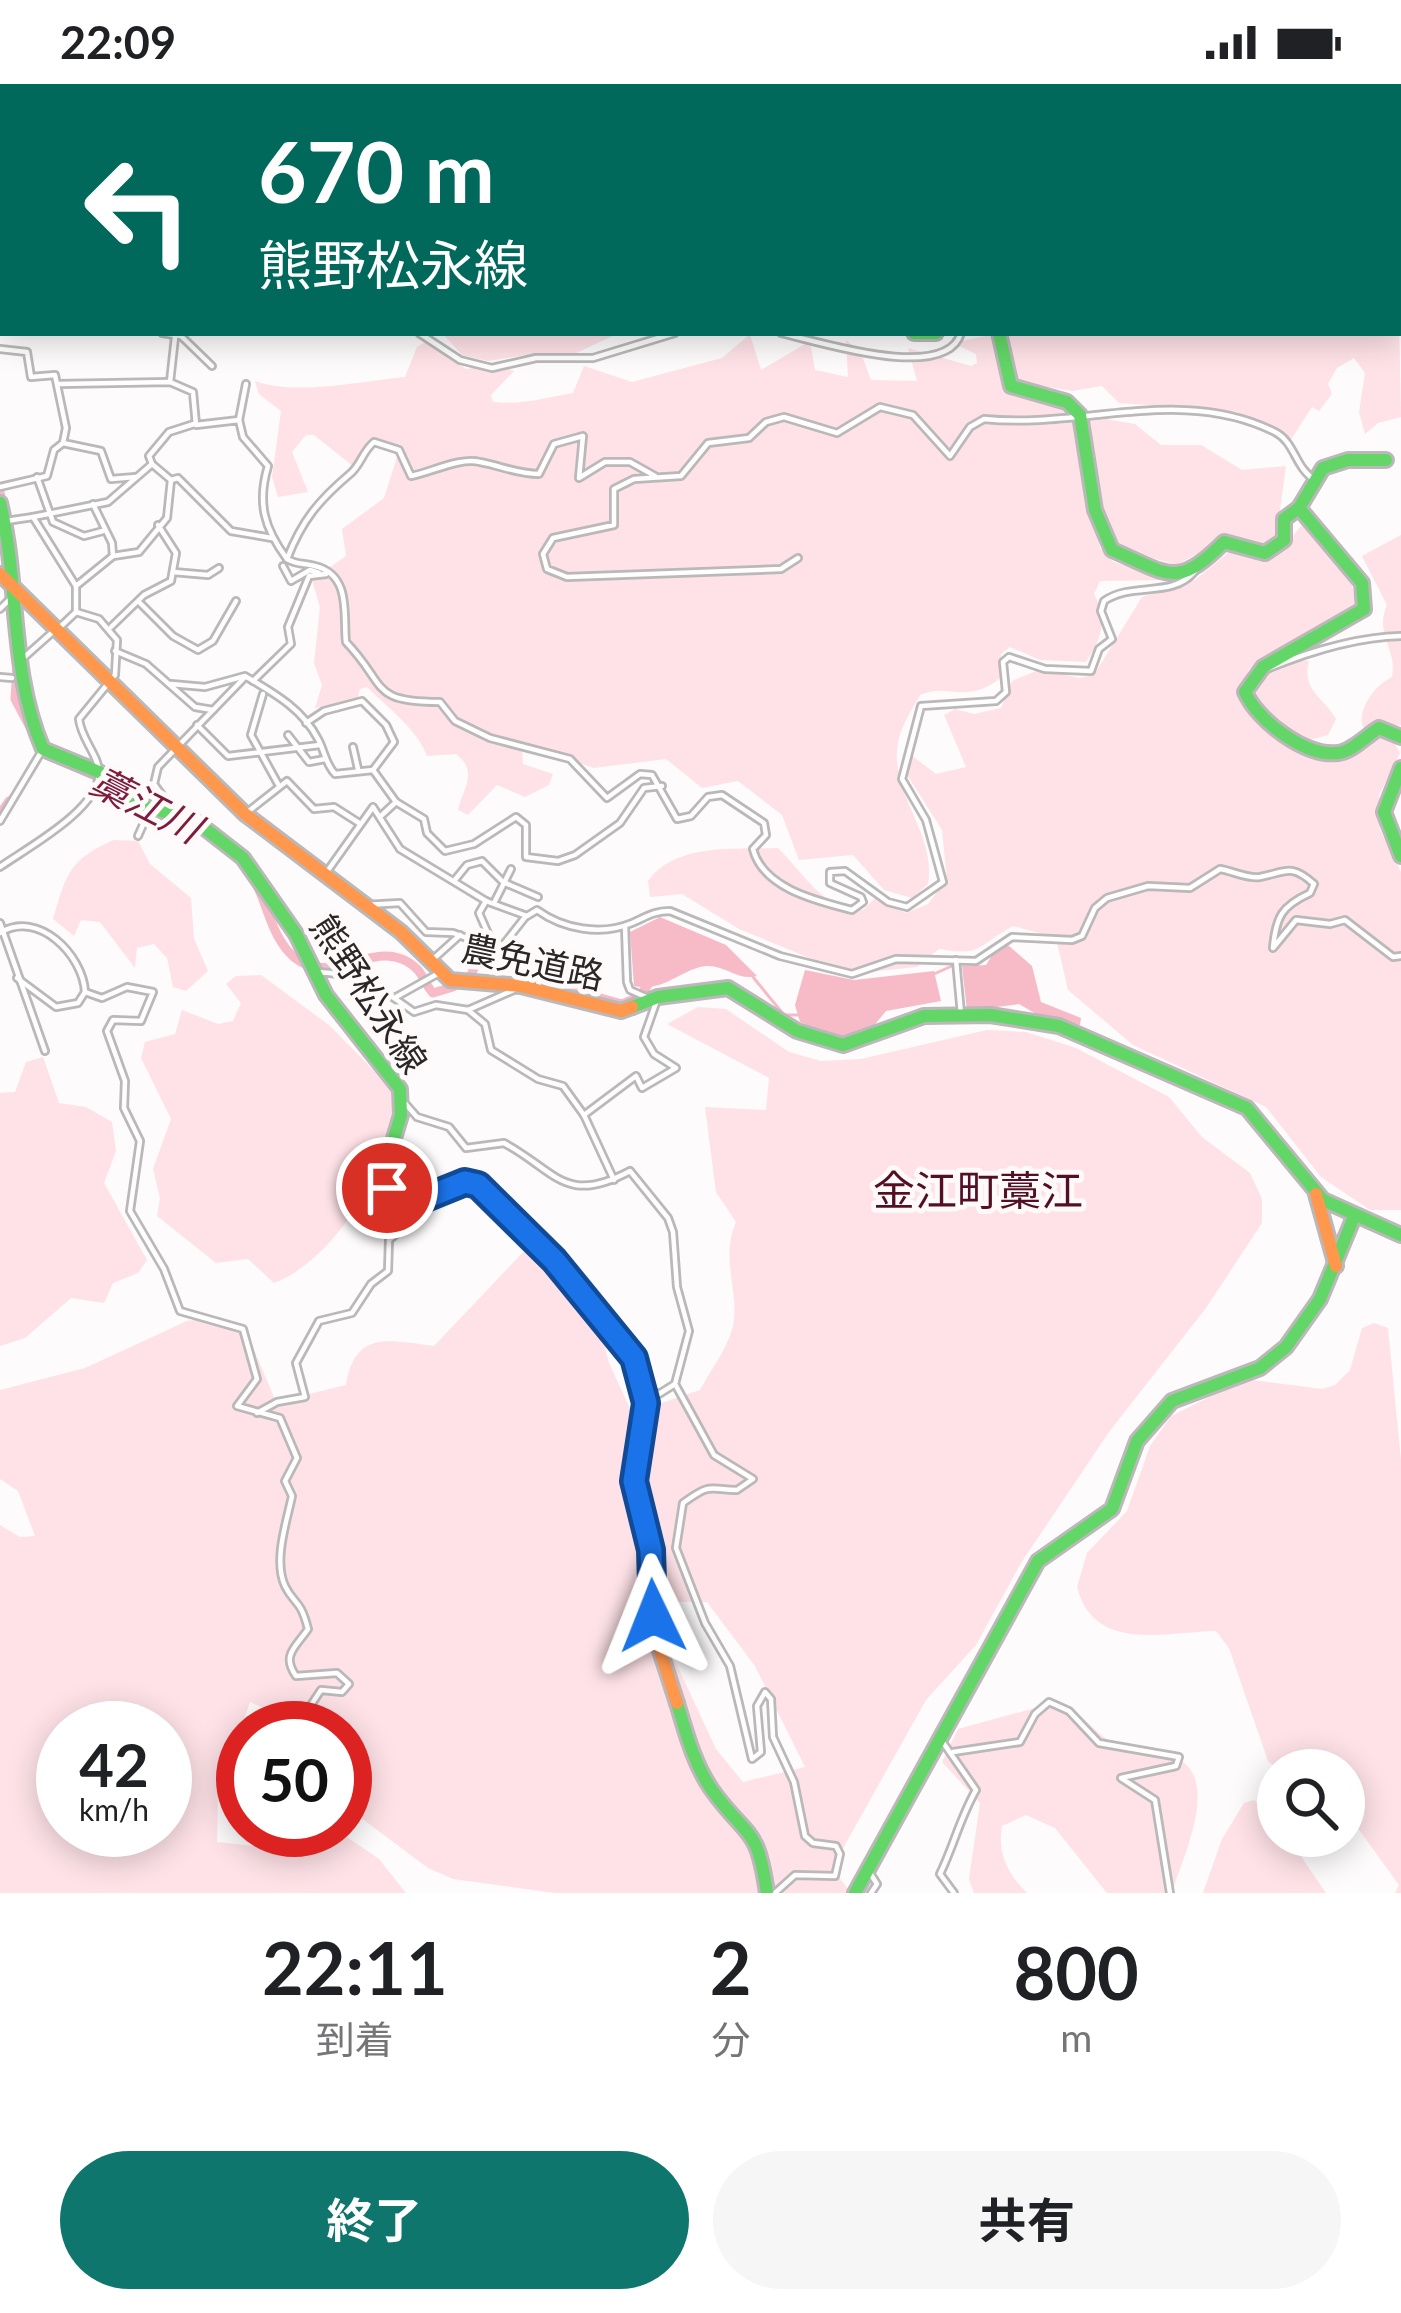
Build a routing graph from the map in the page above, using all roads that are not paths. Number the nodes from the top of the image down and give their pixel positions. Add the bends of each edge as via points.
1 (172, 336) edge
2 (424, 336) edge
3 (665, 336) edge
4 (796, 336) edge
5 (959, 336) edge
6 (1000, 336) edge
7 (175, 337) junction
8 (0, 349) edge
9 (212, 366) dead end
10 (170, 382) junction
11 (58, 384) junction
12 (246, 384) dead end
13 (1080, 415) junction
14 (239, 420) junction
15 (194, 424) junction
16 (63, 443) junction
17 (1385, 460) dead end
18 (152, 464) junction
19 (655, 476) junction
20 (37, 477) junction
21 (136, 477) junction
22 (171, 480) junction
23 (1315, 480) junction
24 (2, 486) edge
25 (0, 503) edge
26 (93, 504) junction
27 (1299, 508) junction
28 (48, 514) junction
29 (33, 518) junction
30 (9, 520) junction
31 (158, 525) junction
32 (103, 531) junction
33 (272, 538) junction
34 (112, 556) junction
35 (798, 558) dead end
36 (285, 563) junction
37 (219, 568) dead end
38 (1195, 571) junction
39 (173, 572) junction
40 (320, 573) junction
41 (0, 574) edge
42 (331, 575) junction
43 (76, 586) junction
44 (13, 591) junction
45 (236, 601) dead end
46 (140, 603) junction
47 (0, 609) edge
48 (76, 612) junction
49 (110, 628) junction
50 (56, 630) junction
51 (1401, 636) edge
52 (115, 651) junction
53 (245, 676) junction
54 (12, 681) edge
55 (109, 681) junction
56 (253, 681) junction
57 (171, 684) junction
58 (1245, 688) junction
59 (263, 694) junction
60 (213, 710) junction
61 (307, 723) junction
62 (197, 725) junction
63 (288, 735) dead end
64 (1401, 737) edge
65 (175, 746) junction
66 (320, 746) junction
67 (352, 747) dead end
68 (303, 748) junction
69 (43, 749) junction
70 (258, 753) junction
71 (325, 759) junction
72 (1401, 768) edge
73 (358, 769) junction
74 (373, 770) junction
75 (98, 775) junction
76 (278, 784) junction
77 (662, 786) junction
78 (396, 802) junction
79 (149, 811) junction
80 (175, 814) junction
81 (245, 814) junction
82 (382, 814) junction
83 (0, 821) edge
84 (359, 823) junction
85 (138, 836) dead end
86 (1401, 856) edge
87 (0, 867) edge
88 (512, 869) dead end
89 (325, 875) junction
90 (454, 880) junction
91 (503, 882) junction
92 (538, 897) dead end
93 (486, 901) junction
94 (495, 901) junction
95 (365, 905) junction
96 (526, 916) junction
97 (626, 926) junction
98 (1, 929) edge
99 (460, 935) junction
100 (490, 938) junction
101 (504, 944) junction
102 (1401, 956) edge
103 (956, 960) junction
104 (314, 969) junction
105 (429, 974) junction
106 (17, 978) junction
107 (521, 986) junction
108 (540, 990) junction
109 (85, 992) junction
110 (647, 996) junction
111 (396, 997) junction
112 (468, 1010) junction
113 (961, 1015) junction
114 (45, 1051) dead end
115 (403, 1101) junction
116 (584, 1114) junction
117 (614, 1180) junction
118 (1316, 1193) junction
119 (409, 1199) junction
120 (1354, 1217) junction
121 (1401, 1235) edge
122 (1336, 1266) junction
123 (675, 1384) junction
124 (644, 1389) junction
125 (257, 1413) junction
126 (314, 1701) edge
127 (942, 1741) junction
128 (953, 1752) junction
129 (870, 1873) junction
130 (771, 1893) edge
131 (855, 1893) edge
132 (871, 1893) edge
133 (954, 1893) edge
134 (1170, 1893) edge

1 - 7 street
2 - 3 street via 460,360 492,368 592,358
4 - 5 street via 918,360 947,352
6 - 13 street via 1011,386 1066,402
7 - 9 street
7 - 10 street
8 - 11 street via 27,352 31,376 55,375
10 - 11 street
10 - 15 street via 193,392
11 - 16 street
12 - 14 street
13 - 19 street via 977,422 950,456 922,422 896,407 861,413 837,433 777,418 748,438 708,443 681,476
13 - 23 street via 1162,408 1231,415 1282,436 1299,469
13 - 38 street via 1104,540 1173,575
14 - 15 street
14 - 33 street via 268,466 261,508
15 - 18 street via 169,432 149,456
16 - 20 street via 47,476
16 - 21 street via 101,451 111,479
17 - 23 street via 1337,462
18 - 21 street
18 - 22 street
19 - 35 street via 614,489 614,525 548,540 547,568 567,577 782,568
19 - 36 street via 629,462 599,462 579,478 583,436 554,444 539,474 478,461 411,476 399,450 374,442 303,519
20 - 24 street
20 - 28 street
21 - 26 street via 109,502
22 - 31 street
22 - 33 street via 178,478 231,531
23 - 27 street
25 - 30 street
26 - 28 street
26 - 32 street
27 - 38 street via 1284,520 1284,540 1272,551 1254,554 1224,542
27 - 58 street via 1361,583 1366,602 1342,626 1258,668
28 - 29 street
28 - 32 street via 68,532
29 - 30 street
29 - 43 street
30 - 44 street
31 - 34 street via 139,552
31 - 39 street via 176,553
32 - 34 street
33 - 36 street
34 - 43 street
36 - 40 street via 292,581
36 - 42 street
37 - 39 street via 208,575
38 - 77 street via 1167,588 1104,601 1112,639 1091,671 1009,657 1006,692 996,701 921,706 902,778 944,875 917,904 888,902 838,870 830,884 861,897 859,907 794,892 758,865 753,849 766,835 761,819 715,794 677,819
39 - 46 street
40 - 42 street
40 - 56 street via 309,576 298,601 291,644
41 - 44 street, 農免道路
42 - 77 street via 348,608 346,642 391,697 440,702 455,721 490,738 570,759 607,798 645,772
43 - 48 street
44 - 47 street
44 - 50 street, 農免道路
44 - 54 street
45 - 46 street via 213,641 197,650
46 - 49 street
48 - 49 street
48 - 50 street
49 - 52 street
50 - 54 street via 22,658
50 - 55 street, 農免道路
51 - 58 street via 1298,656
52 - 55 street
52 - 57 street
53 - 56 street
53 - 57 street via 206,687
53 - 60 street
54 - 69 street
55 - 65 street, 農免道路
55 - 75 street via 79,719
56 - 59 street
57 - 60 street via 195,707
58 - 64 street via 1252,712 1320,751 1347,750 1379,728
59 - 61 street via 288,700
59 - 70 street via 251,726
60 - 62 street
61 - 66 street
61 - 74 street via 362,700 394,742
62 - 65 street
62 - 70 street via 228,756
63 - 68 street
65 - 80 street via 154,784
65 - 81 street, 農免道路
66 - 68 street
66 - 71 street
67 - 73 street
68 - 70 street
68 - 71 street via 309,762
69 - 75 street, 熊野松永線
69 - 83 street
70 - 76 street
71 - 73 street via 335,774
72 - 86 street via 1381,814
73 - 74 street
74 - 78 street
75 - 79 street, 熊野松永線
75 - 87 street via 64,828
76 - 81 street
76 - 84 street via 287,781 314,809 334,807
77 - 78 street via 644,788 620,823 558,861 526,857 526,825 515,818 474,844 445,851 424,819
78 - 82 street
79 - 80 street, 熊野松永線
79 - 85 street
80 - 104 street, 熊野松永線 via 207,827 243,858
81 - 89 street, 農免道路
82 - 84 street via 374,807
82 - 90 street via 400,849
84 - 89 street
88 - 91 street
89 - 95 street, 農免道路
90 - 91 street via 482,861
90 - 93 street
91 - 92 street
91 - 94 street
93 - 94 street
93 - 100 street via 479,914
94 - 96 street
95 - 99 street via 400,903 426,932
95 - 105 street, 農免道路
96 - 97 street via 537,910 569,930
96 - 101 street
97 - 103 street via 670,911 843,974 896,959
97 - 110 street via 627,982
98 - 106 street
98 - 109 street via 19,925 53,937 81,970
99 - 100 street
99 - 105 street
100 - 101 street
101 - 108 street via 536,969
102 - 103 street via 1345,920 1296,920 1273,948 1278,916 1314,884 1281,868 1259,877 1220,869 1190,888 1138,887 1095,908 1082,936 1012,937 976,961
103 - 113 street
104 - 111 street via 351,974
104 - 115 street, 熊野松永線
105 - 107 street, 農免道路 via 465,985
105 - 111 street
106 - 109 street via 56,1007 78,1004
106 - 114 street
107 - 108 street, 農免道路
107 - 112 street
108 - 110 street, 農免道路 via 621,1011
109 - 125 street via 153,992 141,1021 113,1020 107,1031 140,1141 130,1211 180,1311 243,1329 257,1379 237,1406
110 - 113 street, 農免道路 via 728,988 797,1031 843,1045 909,1017
110 - 116 street via 644,1037 676,1068 642,1088 636,1076
111 - 112 street via 414,1012 436,1005
112 - 116 street via 485,1024 491,1050 563,1086
113 - 118 street, 農免道路 via 1059,1026 1247,1108
115 - 117 street via 417,1117 449,1127 466,1148 503,1143 566,1185
115 - 119 street, 熊野松永線 via 381,1182
116 - 117 street
117 - 123 street via 630,1171 673,1232 689,1331
118 - 120 street, 農免道路
118 - 122 street
119 - 124 street via 478,1185 606,1318
119 - 125 street via 403,1228 388,1240 388,1271 352,1313 320,1321 299,1355 305,1397
120 - 121 street, 農免道路
120 - 122 street
122 - 127 street via 1297,1334 1271,1360 1187,1392 1160,1412 1129,1456 1112,1509 1038,1561
123 - 124 street via 659,1394
123 - 130 street via 714,1455 753,1479 737,1490 704,1488 683,1503 677,1553 730,1666 752,1759 761,1752 757,1706 765,1692 805,1835 840,1854 835,1876 799,1874
124 - 130 street via 634,1481 651,1550 655,1635 695,1761 760,1843
125 - 126 street via 284,1422 298,1463 285,1480 292,1496 282,1539 286,1586 301,1601 308,1629 288,1657 293,1673 338,1673 349,1684 342,1692 321,1690
127 - 128 street
127 - 129 street
128 - 133 street via 976,1790 940,1874
128 - 134 street via 1016,1744 1049,1702 1069,1711 1092,1740 1179,1757 1176,1766 1121,1778 1155,1800
129 - 131 street
129 - 132 street via 877,1884

